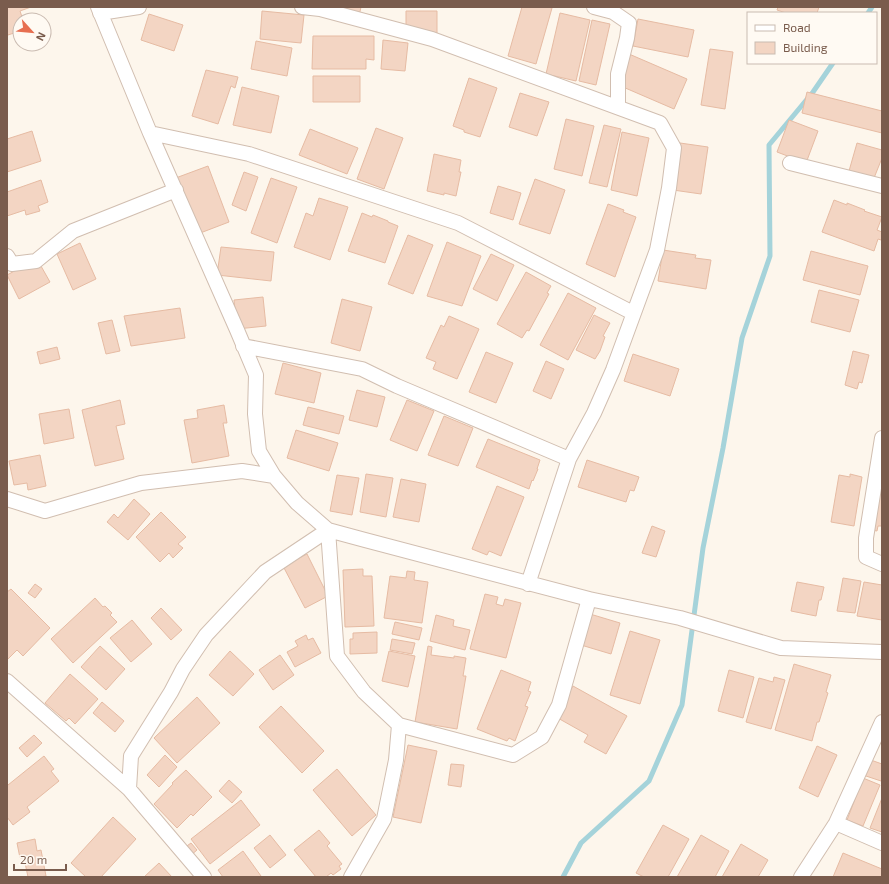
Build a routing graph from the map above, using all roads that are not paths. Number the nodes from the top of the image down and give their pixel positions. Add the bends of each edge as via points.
1 (139, 7) edge
2 (302, 7) edge
3 (594, 7) edge
4 (99, 10) edge
5 (618, 107) junction
6 (150, 133) junction
7 (790, 163) dead end
8 (882, 186) edge
9 (176, 190) junction
10 (7, 256) edge
11 (633, 313) junction
12 (244, 346) junction
13 (882, 438) edge
14 (570, 459) junction
15 (274, 476) junction
16 (7, 499) edge
17 (328, 530) junction
18 (882, 564) edge
19 (528, 584) junction
20 (589, 599) junction
21 (882, 652) edge
22 (7, 681) edge
23 (882, 722) edge
24 (399, 725) junction
25 (129, 788) junction
26 (836, 823) junction
27 (882, 843) edge
28 (204, 877) edge
29 (351, 877) edge
30 (801, 877) edge

1 - 4 street
2 - 5 street via 320,9 432,39
3 - 5 street via 613,12 629,23 618,74
4 - 6 street
5 - 11 street via 660,123 674,148 657,250
6 - 9 street
6 - 11 street via 249,154 458,223
7 - 8 street
9 - 10 street via 73,231 36,261 12,264
9 - 12 street
11 - 14 street via 613,370
12 - 14 street via 362,369
12 - 15 street via 256,376 255,414 260,451
13 - 18 street via 866,538 866,557
14 - 19 street
15 - 16 street via 242,471 141,483 45,511
15 - 17 street via 297,503
17 - 19 street
17 - 24 street via 337,656 364,692
17 - 25 street via 265,572 206,635 131,756
19 - 20 street
20 - 21 street via 680,618 781,648
20 - 24 street via 559,704 542,737 513,755
22 - 25 street
23 - 26 street
24 - 29 street via 396,760 384,819
25 - 28 street
26 - 27 street
26 - 30 street

